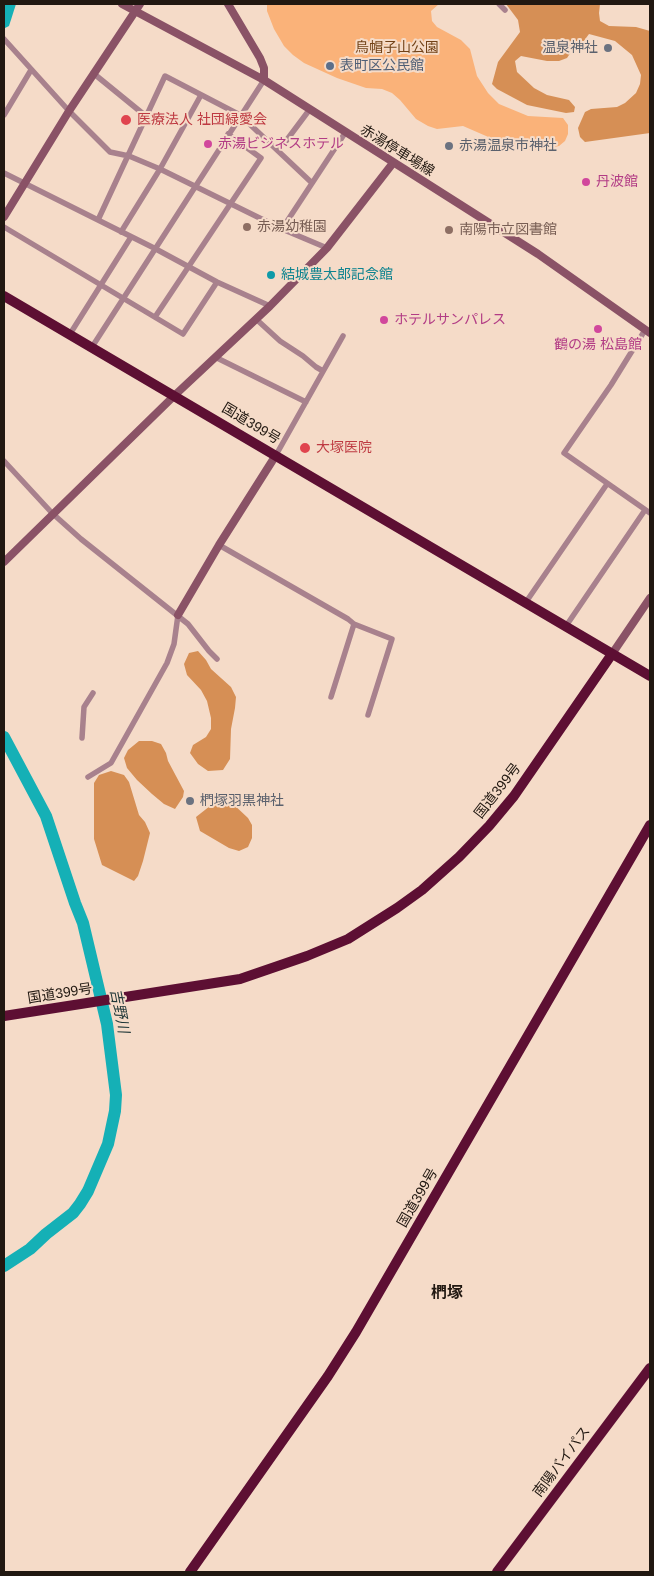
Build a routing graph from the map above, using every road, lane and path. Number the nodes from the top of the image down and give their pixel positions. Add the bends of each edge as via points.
1 (122, 4) edge
2 (228, 4) edge
3 (499, 4) edge
4 (137, 7) edge
5 (505, 10) dead end
6 (4, 39) edge
7 (31, 70) junction
8 (93, 73) junction
9 (264, 80) junction
10 (201, 95) junction
11 (310, 109) junction
12 (69, 111) junction
13 (4, 115) edge
14 (240, 115) junction
15 (147, 117) junction
16 (346, 133) junction
17 (228, 134) junction
18 (276, 149) junction
19 (129, 156) junction
20 (392, 163) junction
21 (160, 169) junction
22 (4, 173) edge
23 (312, 183) junction
24 (24, 184) junction
25 (195, 185) junction
26 (230, 204) junction
27 (4, 217) edge
28 (98, 220) junction
29 (4, 228) edge
30 (282, 229) junction
31 (121, 232) junction
32 (131, 237) junction
33 (154, 248) junction
34 (327, 248) junction
35 (189, 266) junction
36 (217, 282) junction
37 (101, 284) junction
38 (4, 296) edge
39 (123, 299) junction
40 (270, 306) junction
41 (155, 317) junction
42 (256, 319) junction
43 (648, 332) edge
44 (70, 334) junction
45 (342, 336) dead end
46 (92, 347) junction
47 (215, 357) junction
48 (323, 371) junction
49 (175, 395) junction
50 (306, 402) junction
51 (276, 455) junction
52 (4, 461) edge
53 (607, 484) junction
54 (648, 511) edge
55 (52, 513) junction
56 (219, 545) junction
57 (4, 562) edge
58 (650, 598) edge
59 (526, 602) junction
60 (178, 615) junction
61 (354, 624) junction
62 (566, 626) junction
63 (612, 654) junction
64 (217, 659) dead end
65 (650, 676) edge
66 (93, 693) dead end
67 (331, 696) dead end
68 (368, 715) dead end
69 (82, 738) dead end
70 (88, 777) dead end
71 (650, 825) edge
72 (4, 1016) edge
73 (650, 1368) edge
74 (190, 1572) edge
75 (497, 1572) edge

1 - 4 street, 赤湯停車場線
2 - 9 street via 260,58
3 - 5 street
4 - 8 street
4 - 9 street, 赤湯停車場線
6 - 7 street
7 - 12 street
7 - 13 street
8 - 12 street
8 - 15 street
9 - 11 street, 赤湯停車場線
9 - 14 street
10 - 14 street
10 - 15 street via 165,76
10 - 21 street
11 - 16 street, 赤湯停車場線
11 - 18 street
12 - 19 street via 110,152
12 - 24 street
14 - 17 street
14 - 18 street
15 - 19 street
16 - 20 street, 赤湯停車場線
16 - 23 street
17 - 25 street
17 - 26 street via 261,158
18 - 23 street
19 - 21 street
19 - 28 street
20 - 34 street
20 - 43 street, 赤湯停車場線 via 538,254
21 - 25 street
21 - 31 street
22 - 24 street
23 - 30 street
24 - 27 street
24 - 28 street
25 - 26 street
25 - 33 street
26 - 30 street
26 - 35 street
28 - 31 street
29 - 37 street
30 - 34 street
31 - 32 street
32 - 33 street
32 - 37 street
33 - 35 street
33 - 39 street
34 - 40 street
35 - 36 street
35 - 41 street
36 - 40 street
36 - 41 street via 183,334
37 - 39 street
37 - 44 street
38 - 44 highway, 国道399号
39 - 41 street
39 - 46 street
40 - 42 street
42 - 47 street
42 - 48 street via 280,341
43 - 53 street via 564,454
44 - 46 highway, 国道399号
45 - 48 street
46 - 49 highway, 国道399号
47 - 49 street
47 - 50 street
48 - 50 street
49 - 51 highway, 国道399号
49 - 55 street
50 - 51 street
51 - 56 street
51 - 59 highway, 国道399号
52 - 55 street
53 - 54 street
53 - 59 street
54 - 62 street
55 - 57 street
55 - 60 street
56 - 60 street
56 - 61 street
58 - 63 street
59 - 62 highway, 国道399号
60 - 64 street
60 - 70 street via 174,644 167,663 111,763
61 - 67 street
61 - 68 street via 392,639
62 - 63 highway, 国道399号
63 - 65 highway, 国道399号
63 - 72 highway, 国道399号 via 514,796 459,857 422,890 348,939 240,979
66 - 69 street via 84,707
71 - 74 highway, 国道399号 via 356,1332
73 - 75 highway, 南陽バイパス

